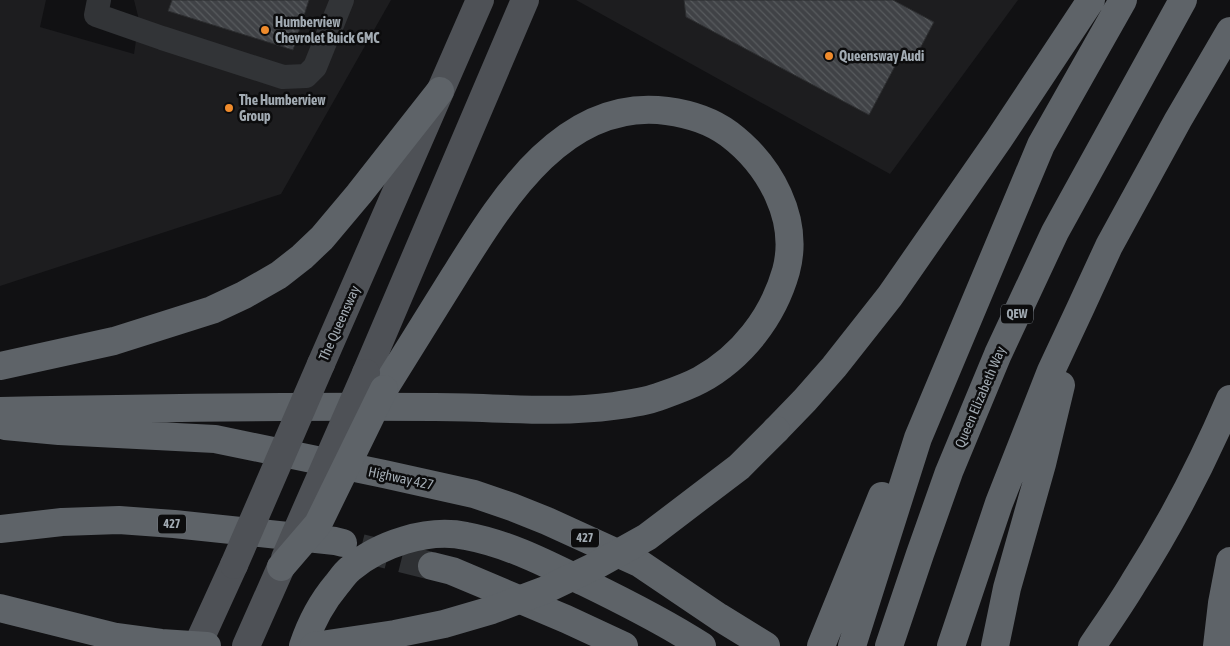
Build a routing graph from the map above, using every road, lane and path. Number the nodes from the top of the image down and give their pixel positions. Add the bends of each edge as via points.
1 (99, 0) edge
2 (342, 0) edge
3 (480, 0) edge
4 (525, 0) edge
5 (1090, 0) edge
6 (1123, 0) edge
7 (1183, 0) edge
8 (1230, 31) edge
9 (440, 91) junction
10 (1080, 309) junction
11 (0, 366) edge
12 (375, 381) junction
13 (1230, 399) edge
14 (0, 410) edge
15 (0, 426) edge
16 (0, 529) edge
17 (343, 543) tunnel mouth
18 (1230, 561) edge
19 (432, 566) tunnel mouth
20 (281, 567) joint
21 (0, 608) edge
22 (849, 626) edge
23 (197, 646) edge
24 (207, 646) edge
25 (246, 646) edge
26 (302, 646) edge
27 (314, 646) edge
28 (624, 646) edge
29 (702, 646) edge
30 (766, 646) edge
31 (821, 646) edge
32 (890, 646) edge
33 (951, 646) edge
34 (995, 646) edge
35 (1092, 646) edge
36 (1217, 646) edge

1 - 2 lane via 96,15 283,77 297,77 306,76 315,67
3 - 9 main road, The Queensway
4 - 12 main road
5 - 27 highway, bridge via 890,296 805,400 738,466 647,537 545,590 444,624
6 - 22 highway via 1042,145 918,438 889,478
7 - 32 highway, Queen Elizabeth Way / QEW via 1055,232 998,354 949,472
8 - 10 highway via 1114,238
9 - 11 highway via 322,238 279,275 212,310 114,341
9 - 23 main road, The Queensway, bridge
10 - 33 highway via 1051,371 999,502
10 - 34 highway via 1042,464 1006,588
12 - 14 highway via 521,180 549,150 573,132 596,121 636,109 694,115 709,121 753,155 780,198 787,226 788,262 774,304 758,329 725,364 699,381 653,399 551,411 440,407
12 - 20 highway, bridge via 318,524
13 - 35 highway via 1182,500
15 - 30 highway, Highway 427 / 427 via 215,439 474,494 548,520 639,563
16 - 17 highway, 427 via 119,520
18 - 36 highway
19 - 28 highway via 566,619
20 - 25 main road
21 - 24 highway, bridge via 116,638
22 - 31 highway
26 - 29 highway via 328,595 349,570 394,544 419,536 448,534 495,542 522,552 613,596

